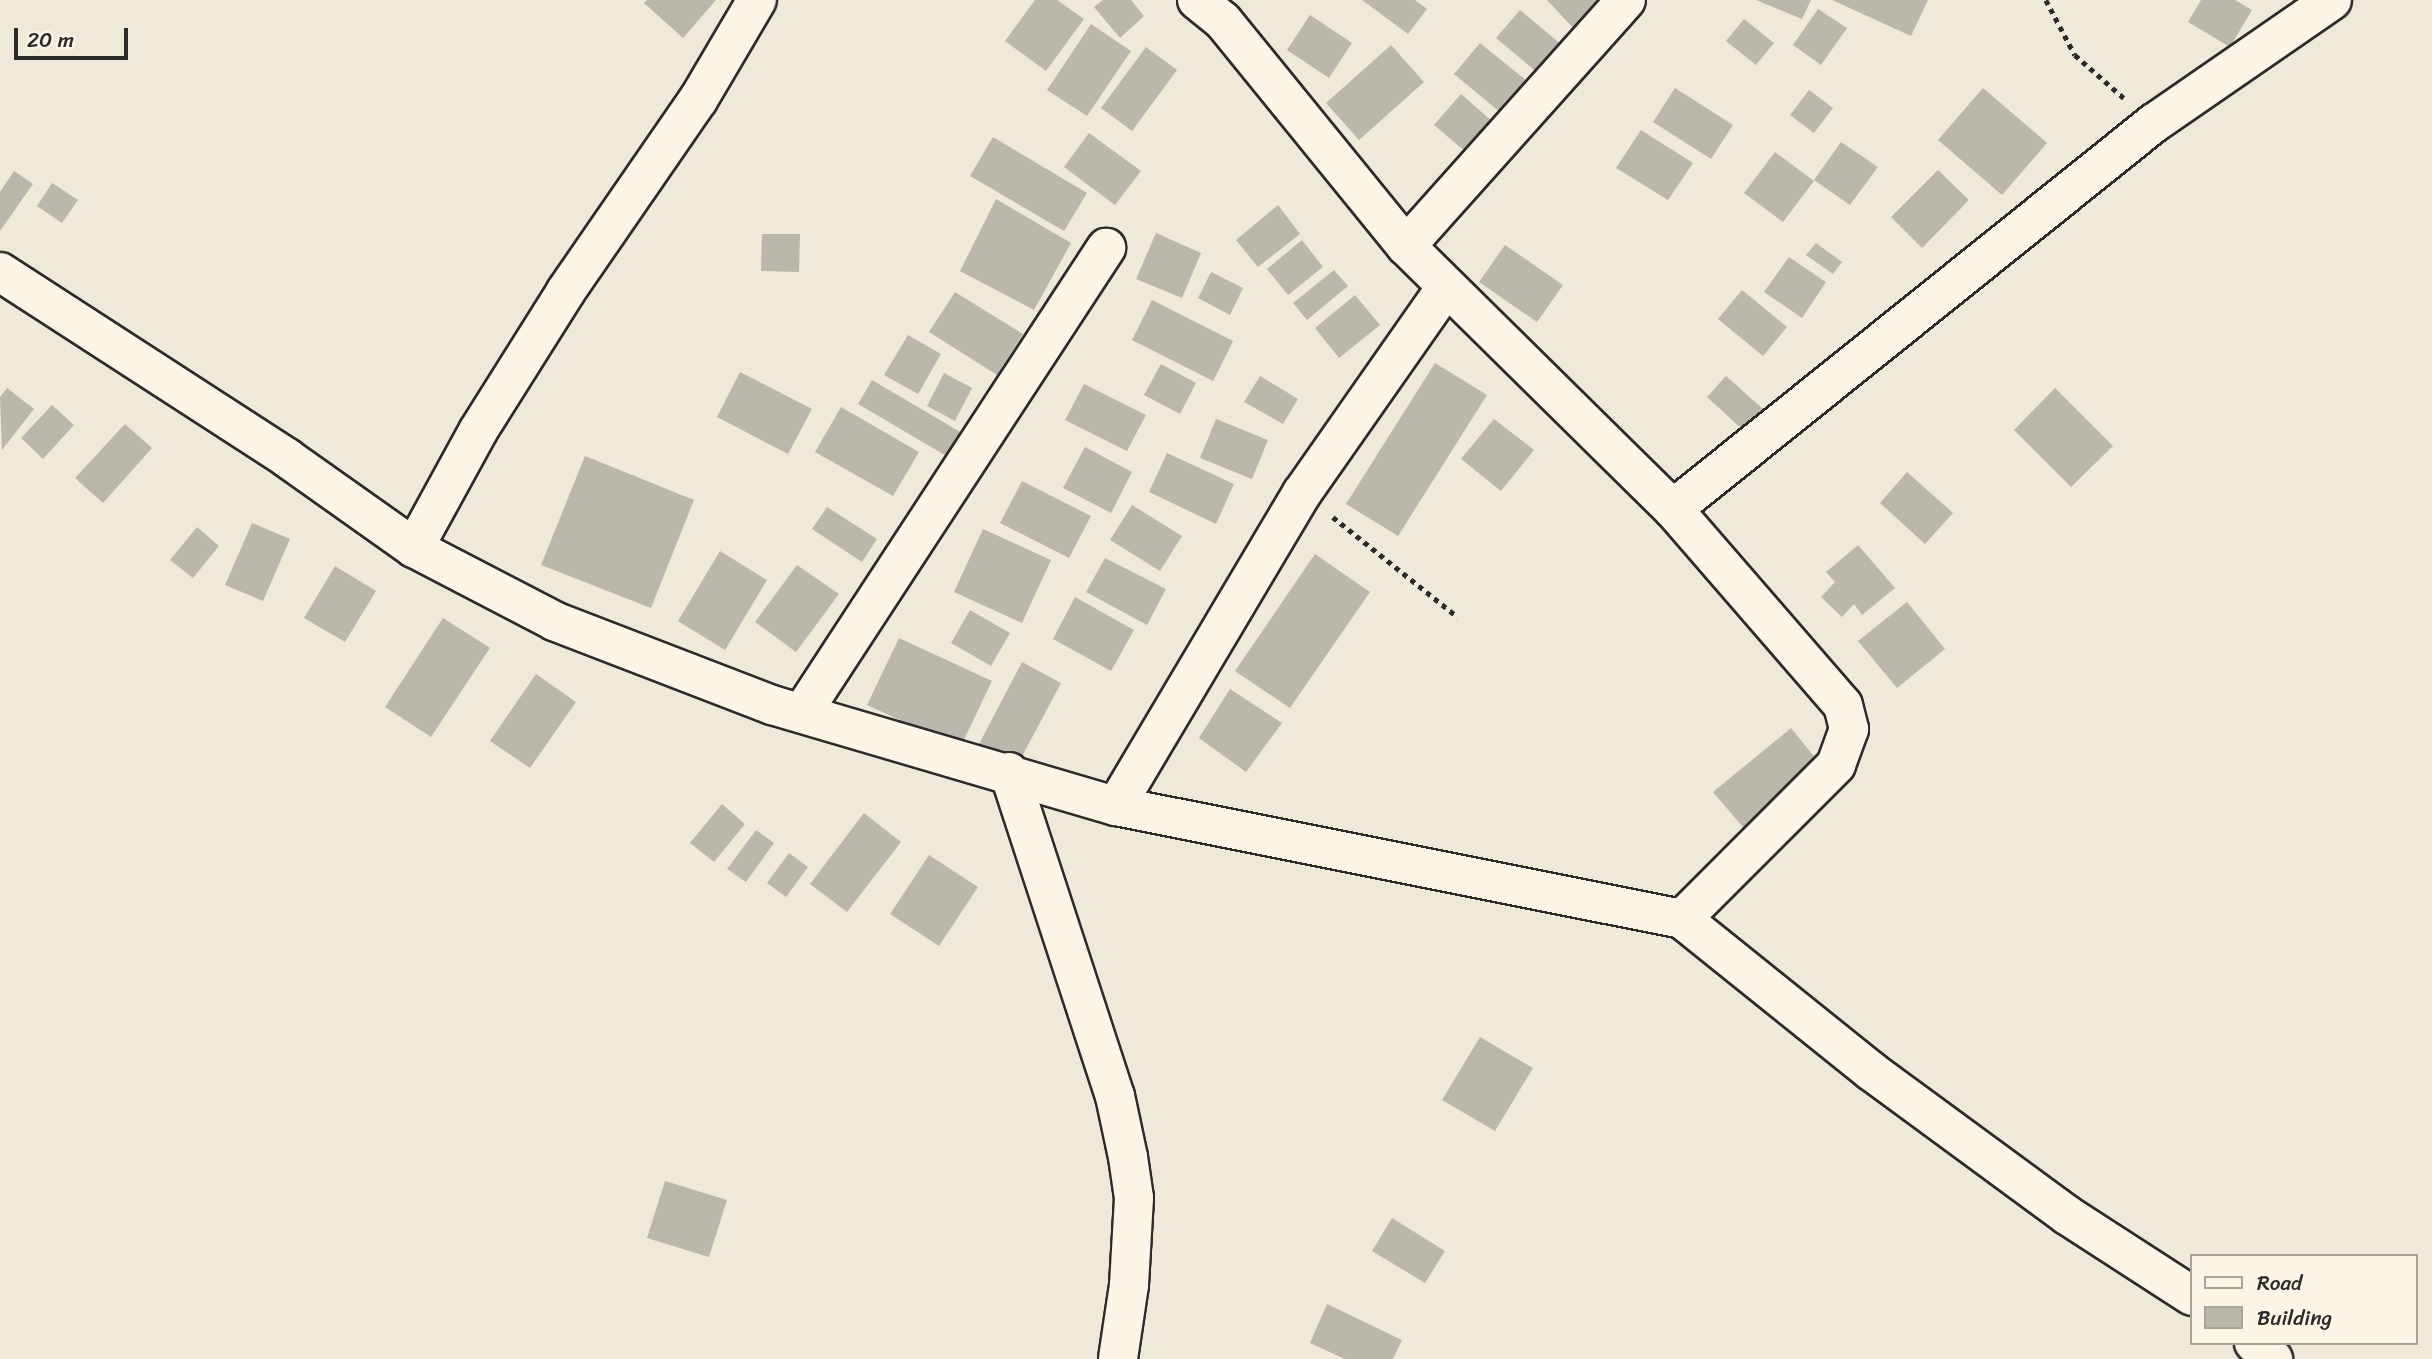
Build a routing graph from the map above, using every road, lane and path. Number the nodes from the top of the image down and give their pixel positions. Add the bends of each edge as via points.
1 (757, 0) edge
2 (1197, 0) edge
3 (1626, 0) edge
4 (2046, 0) edge
5 (2332, 0) edge
6 (2154, 123) junction
7 (1406, 246) junction
8 (1107, 248) dead end
9 (0, 272) edge
10 (1446, 287) junction
11 (1302, 493) junction
12 (1673, 509) junction
13 (414, 548) junction
14 (1458, 617) dead end
15 (802, 713) junction
16 (1009, 772) junction
17 (1116, 806) junction
18 (1682, 919) junction
19 (2190, 1295) edge
20 (2256, 1345) edge
21 (1118, 1359) edge
22 (2273, 1359) edge

1 - 13 street via 698,100 551,314 478,431
2 - 7 street via 1223,21
3 - 7 street
4 - 6 path via 2075,55
5 - 6 street
6 - 12 street
7 - 10 street
8 - 15 street
9 - 13 street via 287,458
10 - 11 street
10 - 12 street
11 - 14 path
11 - 17 street
12 - 18 street via 1843,705 1849,729 1836,765
13 - 15 street via 554,621
15 - 16 street
16 - 17 street
16 - 21 street via 1115,1096 1128,1157 1134,1198
17 - 18 street
18 - 19 street via 1892,1087 2067,1215
20 - 22 street

